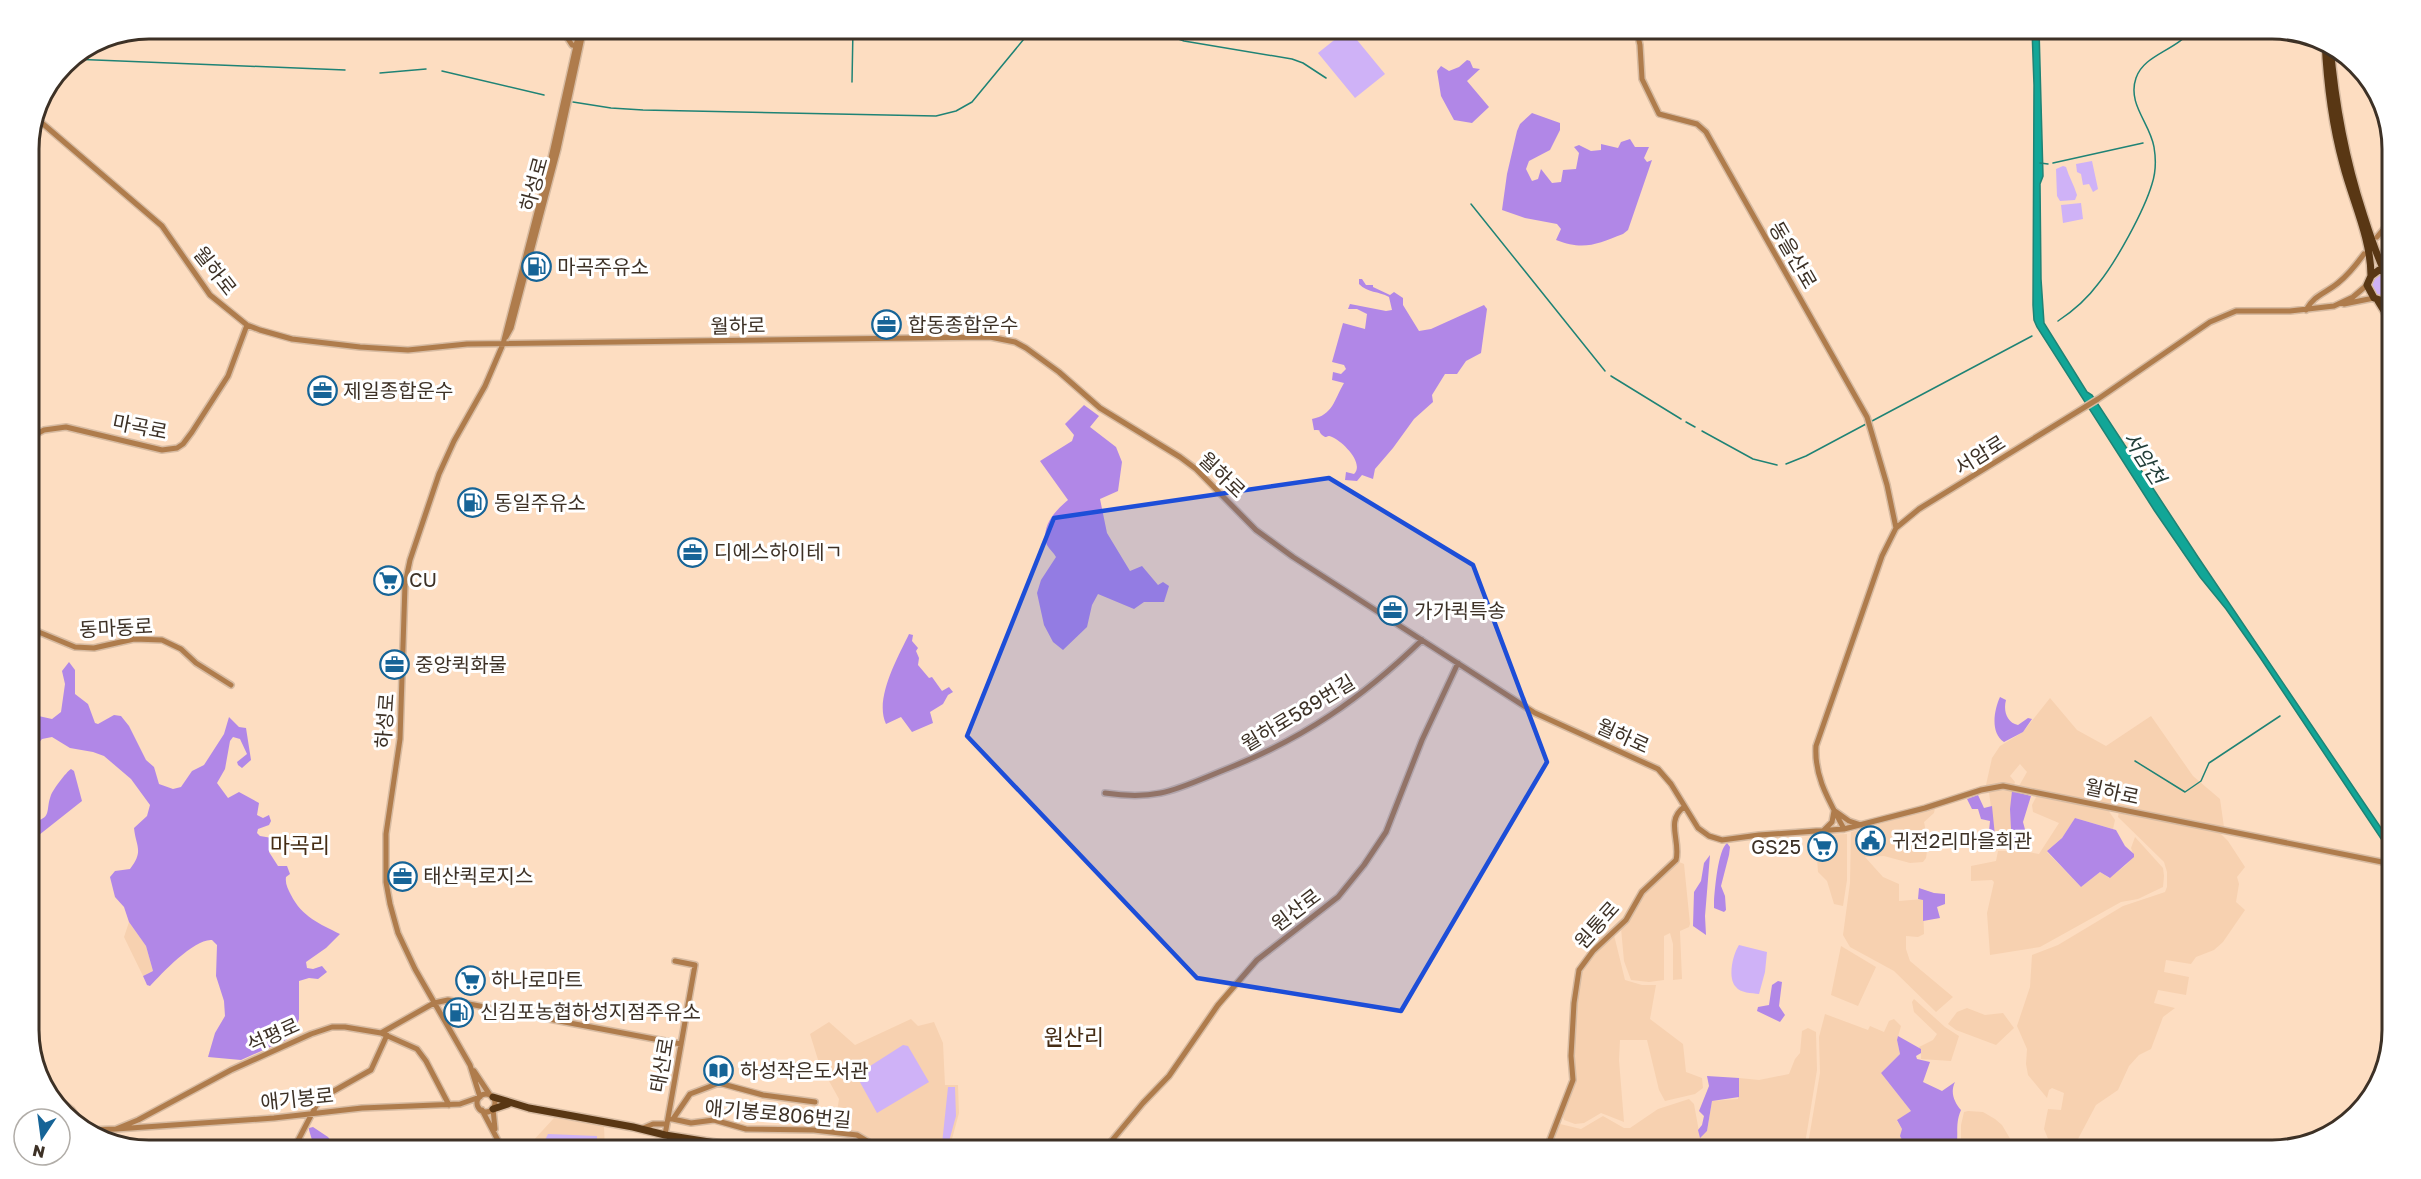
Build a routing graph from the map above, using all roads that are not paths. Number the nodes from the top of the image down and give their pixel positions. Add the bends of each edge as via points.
1 (568, 39) edge
2 (580, 39) edge
3 (1639, 39) edge
4 (579, 46) junction
5 (2326, 53) edge
6 (2331, 57) edge
7 (42, 123) edge
8 (2382, 231) edge
9 (2377, 237) dead end
10 (2364, 254) dead end
11 (2382, 265) edge
12 (2382, 270) edge
13 (2371, 276) junction
14 (2367, 285) junction
15 (2376, 299) junction
16 (2382, 299) edge
17 (2334, 306) junction
18 (2382, 308) edge
19 (2306, 310) junction
20 (247, 325) junction
21 (502, 344) junction
22 (39, 433) edge
23 (1896, 528) junction
24 (39, 632) edge
25 (1422, 640) junction
26 (1458, 663) junction
27 (231, 685) dead end
28 (1105, 793) dead end
29 (1684, 807) junction
30 (1834, 810) junction
31 (1862, 825) junction
32 (1844, 829) junction
33 (1821, 832) junction
34 (2382, 862) edge
35 (675, 961) dead end
36 (434, 1003) junction
37 (384, 1034) junction
38 (681, 1044) junction
39 (470, 1065) junction
40 (690, 1094) joint
41 (491, 1096) junction
42 (480, 1097) junction
43 (815, 1102) dead end
44 (460, 1104) junction
45 (510, 1104) junction
46 (449, 1105) junction
47 (481, 1109) junction
48 (493, 1109) junction
49 (309, 1115) junction
50 (669, 1120) junction
51 (100, 1129) edge
52 (116, 1129) junction
53 (641, 1129) junction
54 (496, 1133) junction
55 (665, 1135) junction
56 (298, 1140) edge
57 (499, 1140) edge
58 (697, 1140) edge
59 (866, 1140) edge
60 (1112, 1140) edge
61 (1550, 1140) edge

1 - 4 street
2 - 4 street, 하성로
3 - 23 street, 동을산로 via 1642,79 1659,114 1697,124 1706,132 1867,417
4 - 21 street, 하성로
5 - 13 main road via 2342,162 2369,253
6 - 11 main road via 2348,164
7 - 20 street, 월하로 via 162,226 210,296
8 - 9 street
10 - 19 street via 2348,274 2316,296
12 - 13 main road
13 - 14 main road
14 - 15 main road
14 - 17 street, 서암로
15 - 16 main road
15 - 17 street
15 - 18 main road
17 - 19 street, 서암로
19 - 23 street, 서암로 via 2246,310 2224,316 2079,412 1919,509
20 - 21 street, 월하로 via 292,339 360,347 408,350
20 - 22 street, 마곡로 via 228,376 187,440 177,448 162,450 66,427
21 - 25 street, 월하로 via 990,337 1016,342 1100,408 1188,463 1266,539
21 - 36 street, 하성로 via 485,386 443,465 405,584 400,739 385,869 394,923
23 - 30 street, 서암로 via 1873,576 1816,746 1819,780
24 - 27 street, 동마동로 via 75,647 94,648 134,639 162,640
25 - 26 street, 월하로
25 - 28 street, 월하로589번길 via 1360,695 1272,751 1173,791 1140,796
26 - 29 street, 월하로 via 1537,714 1658,769
26 - 60 street, 원산로 via 1386,832 1364,865 1338,897 1257,960 1218,1005 1169,1076
29 - 33 street, 월하로 via 1698,828 1718,839
29 - 61 street, 원통로 via 1674,824 1676,860 1642,892 1626,920 1579,970 1571,1056 1573,1080
30 - 31 street
30 - 32 street, 서암로
30 - 33 street via 1832,822
31 - 32 street, 월하로
31 - 34 street, 월하로 via 2003,786
32 - 33 street, 월하로
35 - 38 street, 태산로 via 695,965
36 - 37 street
36 - 38 street via 448,1000
36 - 39 street, 하성로
37 - 46 street, 석평로 via 421,1054
37 - 49 street via 371,1070 325,1096
37 - 52 street, 석평로 via 345,1027 322,1030 231,1070 162,1109
38 - 50 street, 태산로
39 - 41 street
39 - 42 street, 하성로
40 - 43 street, 애기봉로806번길 via 719,1083 763,1095
40 - 50 street, 태산로
41 - 42 street
41 - 45 main road
41 - 48 street via 495,1102
42 - 44 street, 애기봉로
42 - 47 street
44 - 46 street, 애기봉로
44 - 47 street
45 - 48 main road
45 - 53 main road
46 - 49 street, 애기봉로 via 362,1108
47 - 48 street
47 - 54 street
48 - 54 street
49 - 52 street, 애기봉로
49 - 56 street
50 - 53 street, 애기봉로806번길
50 - 55 street, 태산로
50 - 59 street, 애기봉로806번길 via 714,1120 746,1129 814,1130
51 - 52 street, 석평로
53 - 55 main road
54 - 57 street
55 - 58 main road

